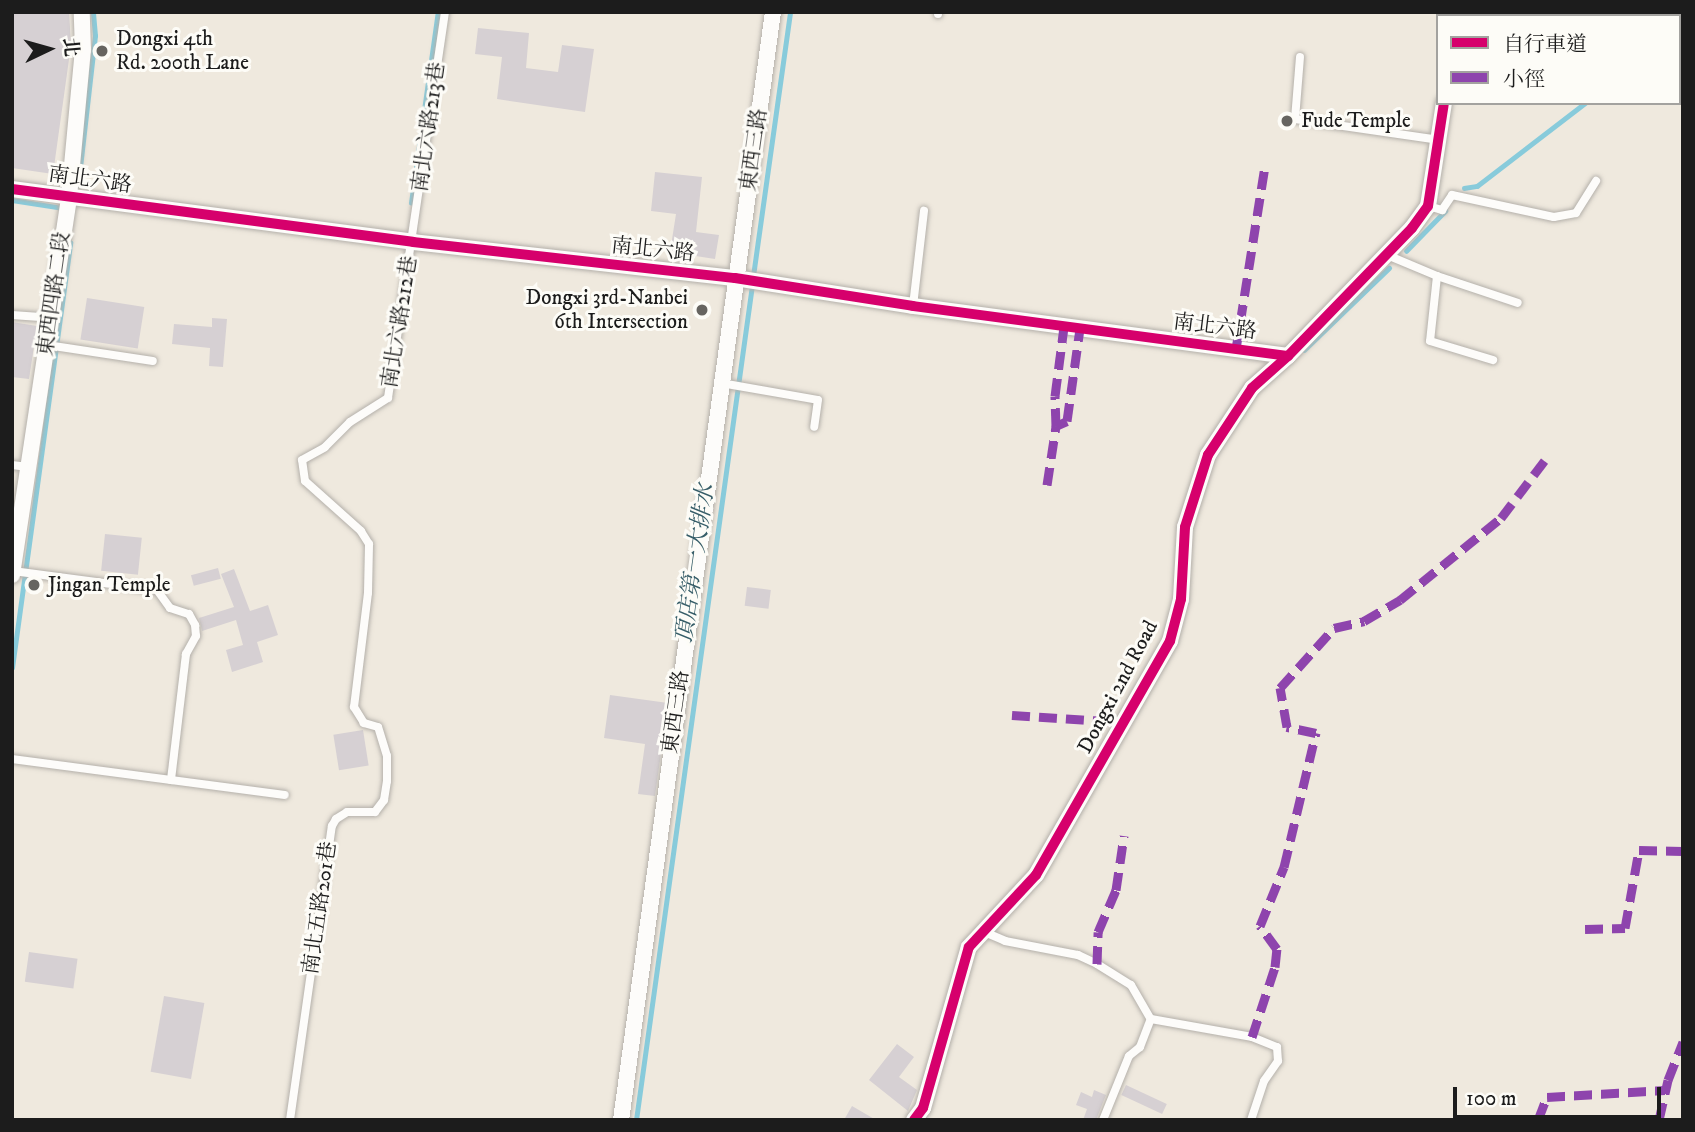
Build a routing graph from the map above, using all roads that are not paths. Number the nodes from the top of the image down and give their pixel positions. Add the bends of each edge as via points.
1 (445, 12) edge
2 (774, 12) edge
3 (84, 13) edge
4 (1300, 57) dead end
5 (1444, 105) edge
6 (1439, 140) junction
7 (1596, 181) dead end
8 (12, 189) edge
9 (69, 197) junction
10 (1428, 206) junction
11 (923, 211) dead end
12 (413, 242) junction
13 (1384, 254) junction
14 (1437, 276) junction
15 (735, 278) junction
16 (1518, 303) dead end
17 (913, 306) junction
18 (12, 315) edge
19 (51, 318) junction
20 (47, 345) junction
21 (1288, 356) junction
22 (1493, 360) dead end
23 (153, 361) dead end
24 (721, 383) junction
25 (814, 427) dead end
26 (20, 466) edge
27 (306, 481) joint
28 (13, 573) edge
29 (12, 759) edge
30 (171, 780) junction
31 (285, 795) dead end
32 (982, 931) junction
33 (1151, 1019) junction
34 (290, 1120) edge
35 (621, 1120) edge
36 (914, 1120) edge
37 (1103, 1120) edge
38 (1251, 1120) edge

1 - 12 lane, 南北六路213巷
2 - 15 street, 東西三路
3 - 9 street, 東西四路二段
4 - 6 lane via 1295,119
5 - 6 street, Dongxi 2nd Road
6 - 10 street, Dongxi 2nd Road
7 - 10 lane via 1576,213 1554,217 1452,195 1442,210
8 - 9 street, 南北六路
9 - 12 street, 南北六路
9 - 19 street, 東西四路二段
10 - 13 street, Dongxi 2nd Road
11 - 17 lane
12 - 15 street, 南北六路
12 - 27 lane, 南北六路212巷 via 388,398 302,460
13 - 14 lane
13 - 21 street, Dongxi 2nd Road
14 - 16 lane
14 - 22 lane via 1430,341
15 - 17 street, 南北六路
15 - 24 street, 東西三路
17 - 21 street, 南北六路
18 - 19 lane
19 - 20 street, 東西四路二段
20 - 23 lane
20 - 26 street, 東西四路二段
21 - 32 street, Dongxi 2nd Road via 1252,388 1208,455 1185,527 1181,599 1170,640 1036,875
24 - 25 lane via 818,400
24 - 35 street, 東西三路
26 - 28 street, 東西四路二段
27 - 34 lane, 南北五路201巷 via 361,531 369,544 354,707 364,723 378,727 387,756 387,781 384,800 375,812 347,812 332,827
28 - 30 lane via 158,590 170,608 189,614 196,636 186,654
29 - 30 lane
30 - 31 lane
32 - 33 lane via 1097,964 1131,985
32 - 36 street, Dongxi 2nd Road via 969,947 923,1108
33 - 37 lane via 1140,1047 1129,1056
33 - 38 lane via 1252,1037 1277,1047 1278,1061 1264,1081

